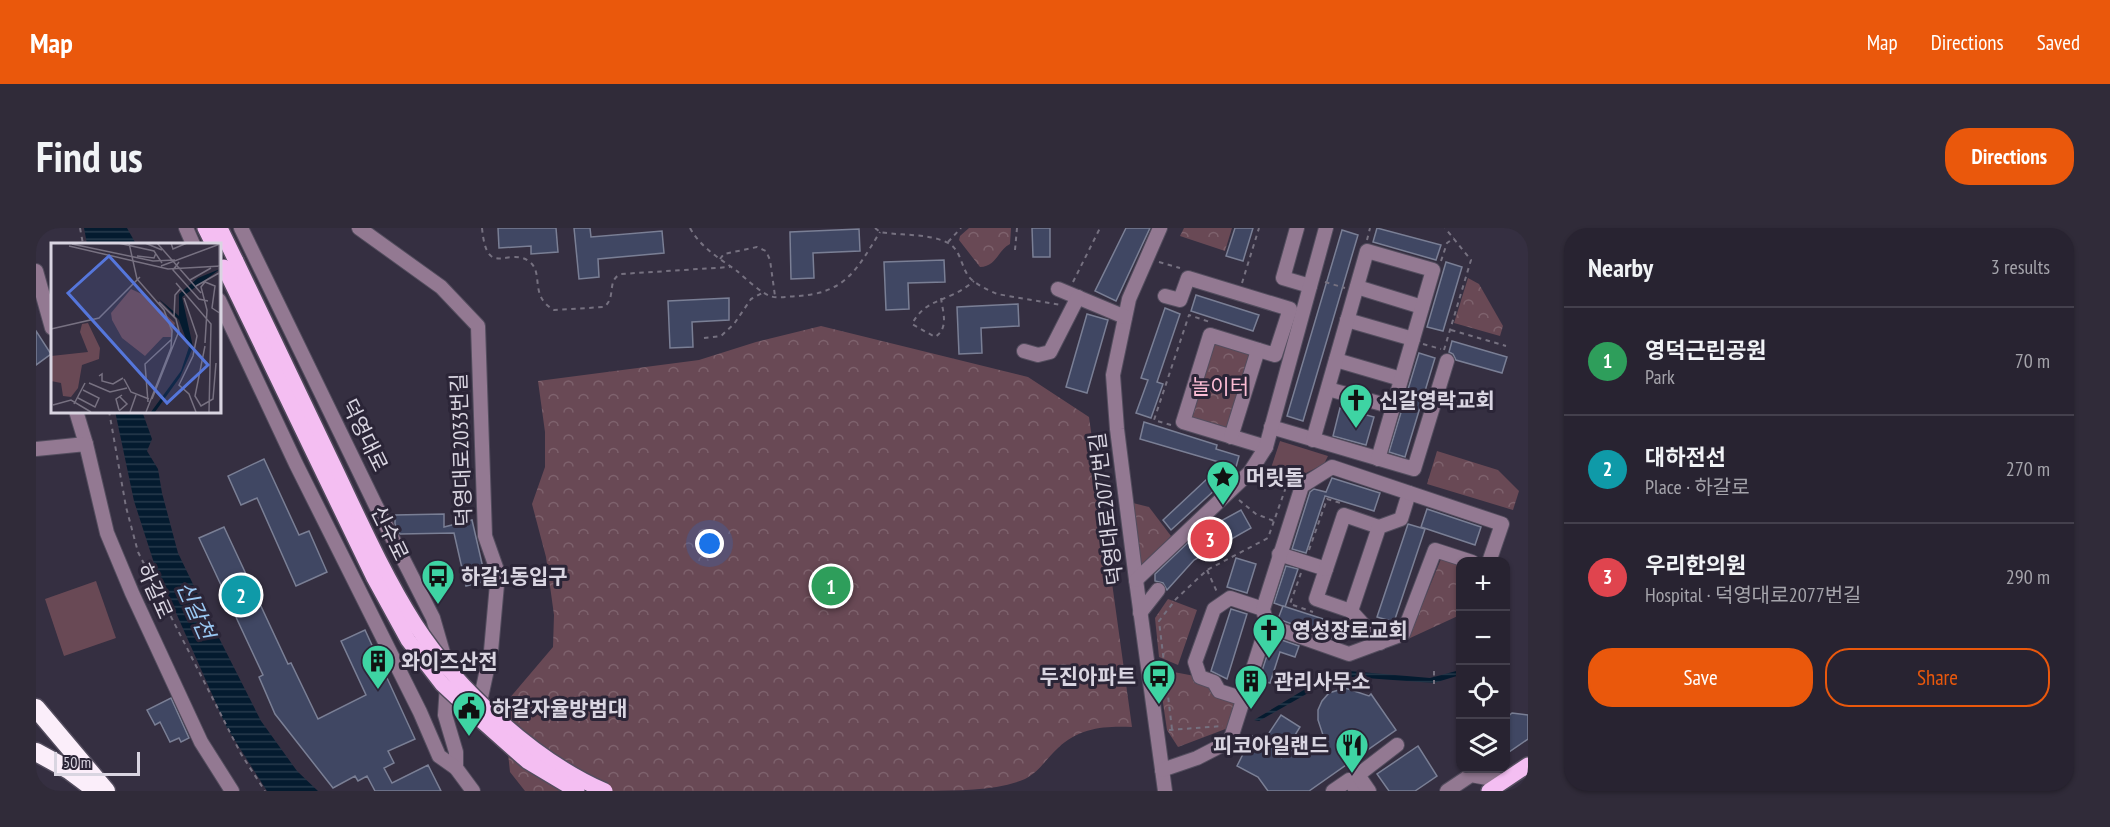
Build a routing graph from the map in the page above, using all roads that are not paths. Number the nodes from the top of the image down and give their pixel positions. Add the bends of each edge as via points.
1 (186, 228) edge
2 (205, 228) edge
3 (220, 228) edge
4 (241, 228) edge
5 (359, 228) edge
6 (1160, 228) edge
7 (1297, 228) edge
8 (1326, 228) edge
9 (193, 243) edge
10 (212, 243) edge
11 (226, 262) edge
12 (36, 271) edge
13 (1315, 283) junction
14 (1352, 288) junction
15 (1165, 296) dead end
16 (220, 302) edge
17 (1422, 307) junction
18 (1125, 317) junction
19 (1347, 320) junction
20 (51, 324) edge
21 (1415, 341) junction
22 (1258, 350) junction
23 (1024, 351) dead end
24 (1336, 360) junction
25 (1446, 361) dead end
26 (1401, 379) junction
27 (1328, 389) junction
28 (1393, 407) junction
29 (76, 412) edge
30 (1271, 427) junction
31 (1231, 437) junction
32 (1313, 440) junction
33 (86, 444) junction
34 (1266, 447) junction
35 (36, 448) edge
36 (1378, 459) junction
37 (1409, 493) junction
38 (1379, 527) junction
39 (1279, 554) junction
40 (1459, 557) edge
41 (1490, 557) edge
42 (1326, 569) junction
43 (409, 574) junction
44 (1136, 580) junction
45 (1158, 590) dead end
46 (362, 596) junction
47 (1263, 609) junction
48 (1351, 611) junction
49 (1140, 613) junction
50 (1267, 626) junction
51 (1380, 643) junction
52 (1244, 699) junction
53 (36, 708) edge
54 (477, 723) dead end
55 (1397, 745) dead end
56 (36, 752) edge
57 (1528, 765) edge
58 (456, 768) junction
59 (1162, 770) junction
60 (1504, 781) junction
61 (1354, 782) edge
62 (96, 791) edge
63 (106, 791) edge
64 (232, 791) edge
65 (473, 791) edge
66 (577, 791) edge
67 (605, 791) edge
68 (1165, 791) edge
69 (1333, 791) edge
70 (1369, 791) edge
71 (1447, 791) edge
72 (1489, 791) edge

1 - 9 street
2 - 10 main road
3 - 11 main road, 신수로
4 - 43 street, 덕영대로
5 - 54 street, 덕영대로2033번길 via 441,287 478,326 485,536 498,573 491,651
6 - 18 street, 덕영대로2077번길
7 - 13 street via 1282,278
8 - 13 street
11 - 66 main road, 신수로, bridge via 374,579 408,640 442,684 483,722 527,761
11 - 67 main road, 신수로, bridge via 416,626 454,675 538,753
12 - 20 street
13 - 30 street
14 - 17 street
14 - 17 street via 1367,251 1433,270
14 - 19 street
15 - 22 street via 1180,300 1188,278 1290,309 1275,355
16 - 46 street, 덕영대로
17 - 21 street
18 - 23 street via 1069,296 1050,352
18 - 44 street, 덕영대로2077번길 via 1113,375
19 - 21 street
19 - 24 street
21 - 26 street
22 - 31 street
22 - 31 street via 1210,335 1182,422
24 - 26 street
24 - 27 street
25 - 36 street via 1414,469
26 - 28 street
27 - 28 street
27 - 32 street
28 - 36 street
29 - 33 street, 하갈로
30 - 32 street
30 - 34 street
31 - 34 street
32 - 36 street
33 - 35 street
33 - 64 street, 하갈로 via 107,533 132,593 201,742
34 - 44 street via 1250,472
37 - 38 street via 1401,519
37 - 39 street via 1332,467 1302,486
37 - 41 street via 1502,524
38 - 42 street via 1344,515
38 - 48 street
39 - 42 street
39 - 47 street
40 - 51 street via 1435,550 1403,634
42 - 48 street via 1316,599
43 - 46 street
43 - 58 street, 덕영대로 via 433,618 448,670 445,714 456,752
44 - 49 street, 덕영대로2077번길
45 - 49 street
46 - 58 street, 덕영대로 via 439,756
47 - 50 street
47 - 52 street via 1230,598 1214,609 1195,662 1200,677 1214,682 1219,691
48 - 51 street
49 - 59 street, 덕영대로2077번길
50 - 51 street via 1349,654
50 - 52 street
52 - 59 street via 1230,741
53 - 63 highway
55 - 61 street
56 - 62 highway
57 - 60 main road
58 - 65 street, 덕영대로
59 - 68 street, 덕영대로2077번길
60 - 71 street via 1471,776
60 - 72 main road
61 - 69 street
61 - 70 street

